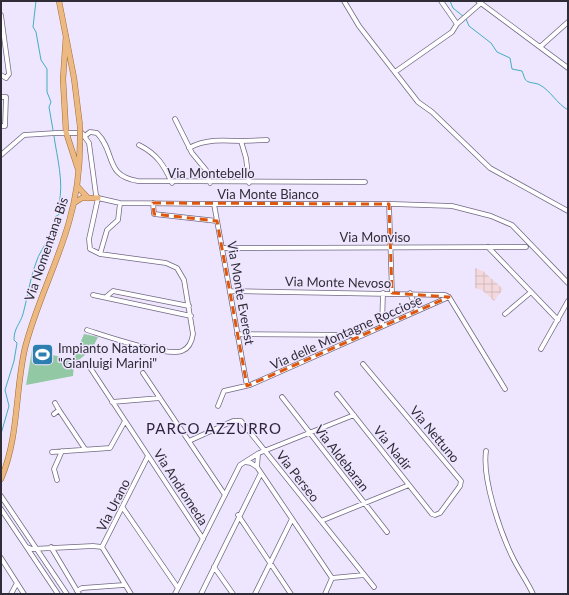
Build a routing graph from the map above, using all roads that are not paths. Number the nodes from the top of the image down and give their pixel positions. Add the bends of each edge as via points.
1 (59, 1) edge
2 (344, 1) edge
3 (441, 1) edge
4 (480, 2) edge
5 (1, 16) edge
6 (568, 22) edge
7 (456, 24) junction
8 (66, 36) junction
9 (540, 47) junction
10 (568, 68) edge
11 (395, 72) junction
12 (1, 75) edge
13 (1, 97) edge
14 (175, 119) dead end
15 (1, 126) edge
16 (66, 132) junction
17 (85, 136) junction
18 (267, 140) dead end
19 (241, 141) junction
20 (139, 145) dead end
21 (189, 148) junction
22 (1, 155) edge
23 (79, 175) junction
24 (365, 182) dead end
25 (172, 183) junction
26 (210, 183) junction
27 (249, 183) junction
28 (77, 186) junction
29 (88, 198) junction
30 (98, 198) junction
31 (120, 202) junction
32 (74, 203) junction
33 (153, 203) junction
34 (214, 204) junction
35 (389, 204) junction
36 (568, 211) edge
37 (217, 222) junction
38 (390, 247) junction
39 (488, 247) junction
40 (526, 247) dead end
41 (223, 248) junction
42 (100, 254) junction
43 (568, 283) edge
44 (230, 291) junction
45 (531, 292) junction
46 (383, 293) junction
47 (392, 293) junction
48 (410, 293) junction
49 (93, 294) dead end
50 (448, 296) junction
51 (106, 297) junction
52 (568, 301) edge
53 (189, 306) junction
54 (417, 311) junction
55 (505, 314) dead end
56 (191, 316) junction
57 (558, 320) junction
58 (382, 326) junction
59 (87, 330) dead end
60 (237, 334) junction
61 (362, 335) junction
62 (541, 349) dead end
63 (364, 364) dead end
64 (89, 366) dead end
65 (143, 373) dead end
66 (246, 386) junction
67 (505, 389) dead end
68 (337, 394) dead end
69 (282, 397) dead end
70 (160, 398) junction
71 (112, 402) junction
72 (55, 403) dead end
73 (218, 406) dead end
74 (59, 410) junction
75 (54, 414) dead end
76 (354, 415) junction
77 (125, 421) junction
78 (310, 433) junction
79 (190, 441) junction
80 (85, 449) junction
81 (62, 451) junction
82 (266, 451) junction
83 (486, 451) dead end
84 (52, 452) dead end
85 (258, 454) junction
86 (148, 456) junction
87 (244, 462) junction
88 (257, 467) junction
89 (261, 473) junction
90 (2, 477) edge
91 (57, 480) dead end
92 (409, 484) junction
93 (225, 495) junction
94 (1, 496) edge
95 (365, 503) junction
96 (123, 508) junction
97 (1, 509) edge
98 (238, 515) junction
99 (434, 515) joint
100 (292, 519) junction
101 (321, 521) junction
102 (387, 532) dead end
103 (203, 539) junction
104 (27, 547) junction
105 (51, 547) junction
106 (102, 547) junction
107 (37, 549) junction
108 (34, 557) junction
109 (1, 558) edge
110 (270, 564) junction
111 (214, 566) junction
112 (364, 575) junction
113 (332, 578) junction
114 (17, 583) junction
115 (124, 585) junction
116 (374, 587) dead end
117 (178, 588) junction
118 (78, 592) edge
119 (11, 594) edge
120 (24, 594) edge
121 (58, 594) edge
122 (67, 594) edge
123 (131, 594) edge
124 (175, 594) edge
125 (201, 594) edge
126 (233, 594) edge
127 (254, 594) edge
128 (291, 594) edge
129 (325, 594) edge
130 (533, 594) edge

1 - 8 main road, Via Nomentana Bis
2 - 11 street via 359,26
3 - 7 street
4 - 7 street
4 - 9 street
5 - 12 street via 9,74 6,78
6 - 9 street
7 - 11 street via 452,32
8 - 16 main road via 63,79
8 - 23 main road, Via Nomentana Bis, bridge via 80,126
9 - 10 street
11 - 36 street via 417,101 488,166
13 - 15 street via 6,97 5,126
14 - 21 street
16 - 17 street
16 - 22 street via 22,135
16 - 23 main road
17 - 25 street, Via Montebello via 90,132 98,134 114,167 123,177 138,181
17 - 30 street via 90,148 94,191
18 - 19 street
19 - 21 street via 211,141
19 - 27 street
20 - 25 street via 161,161
21 - 26 street via 206,170
23 - 28 main road, Via Nomentana Bis
24 - 27 street, Via Montebello
25 - 26 street, Via Montebello
26 - 27 street, Via Montebello
28 - 29 main road
28 - 32 main road, Via Nomentana Bis
29 - 30 main road
29 - 32 main road
30 - 31 street, Via Monte Bianco
30 - 42 street via 88,245 91,250
31 - 33 street, Via Monte Bianco
31 - 42 street via 118,220 107,230
32 - 90 main road, Via Nomentana Bis via 30,328 21,372 13,436
33 - 34 street, Via Monte Bianco
33 - 37 street via 154,214
34 - 35 street, Via Monte Bianco
34 - 37 street, Via Monte Everest
35 - 38 street
35 - 43 street, Via Monte Bianco via 449,206 504,220 514,227
37 - 41 street, Via Monte Everest
38 - 39 street, Via Monviso
38 - 41 street, Via Monviso
38 - 47 street
39 - 40 street, Via Monviso
39 - 45 street
41 - 44 street, Via Monte Everest
42 - 53 street via 173,265 184,280
44 - 46 street, Via Monte Nevoso
44 - 60 street, Via Monte Everest
45 - 55 street
45 - 57 street
46 - 47 street, Via Monte Nevoso
46 - 58 street
47 - 48 street, Via Monte Nevoso
48 - 50 street, Via Monte Nevoso
48 - 54 street
49 - 51 street
50 - 54 street, Via delle Montagne Rocciose
50 - 67 street
51 - 53 street via 113,291
51 - 56 street
52 - 57 street
53 - 56 street
54 - 58 street, Via delle Montagne Rocciose
56 - 59 street via 192,340 187,348 178,352 163,351
57 - 62 street
58 - 61 street, Via delle Montagne Rocciose
60 - 61 street
60 - 66 street, Via Monte Everest
61 - 66 street, Via delle Montagne Rocciose
63 - 99 street, Via Nettuno via 461,481 461,485 441,512
64 - 71 street, Via Andromeda
65 - 70 street
66 - 73 street, Via delle Montagne Rocciose via 223,392
68 - 76 street, Via Nadir
69 - 78 street, Via Aldebaran
70 - 71 street
70 - 79 street
71 - 77 street, Via Andromeda
72 - 74 street
74 - 75 street
74 - 80 street
76 - 78 street
76 - 92 street, Via Nadir
77 - 80 street via 110,447
77 - 86 street, Via Andromeda
78 - 82 street
78 - 95 street, Via Aldebaran
79 - 82 street, Via Perseo via 238,420
79 - 93 street
80 - 81 street
81 - 84 street
81 - 91 street via 54,469
82 - 85 street
82 - 101 street, Via Perseo
83 - 130 street via 486,473 507,544
85 - 87 street
85 - 88 street
86 - 96 street, Via Urano
86 - 103 street, Via Andromeda
87 - 88 street
87 - 93 street
88 - 89 street
89 - 98 street
89 - 100 street
92 - 95 street
92 - 99 street, Via Nadir
93 - 103 street
94 - 107 street
95 - 101 street
95 - 102 street, Via Aldebaran
96 - 106 street, Via Urano
96 - 117 street
97 - 104 street
98 - 110 street
98 - 111 street
100 - 110 street
100 - 113 street
101 - 112 street, Via Perseo
103 - 117 street
104 - 107 street, Via Urano
104 - 108 street
105 - 106 street, Via Urano
105 - 107 street, Via Urano
105 - 118 street
106 - 115 street
107 - 108 street
107 - 122 street
108 - 121 street
109 - 114 street
110 - 127 street
110 - 128 street
111 - 125 street
111 - 126 street
112 - 113 street
112 - 116 street, Via Perseo
113 - 129 street
114 - 119 street
114 - 120 street
115 - 118 street via 82,588
115 - 123 street
117 - 124 street

